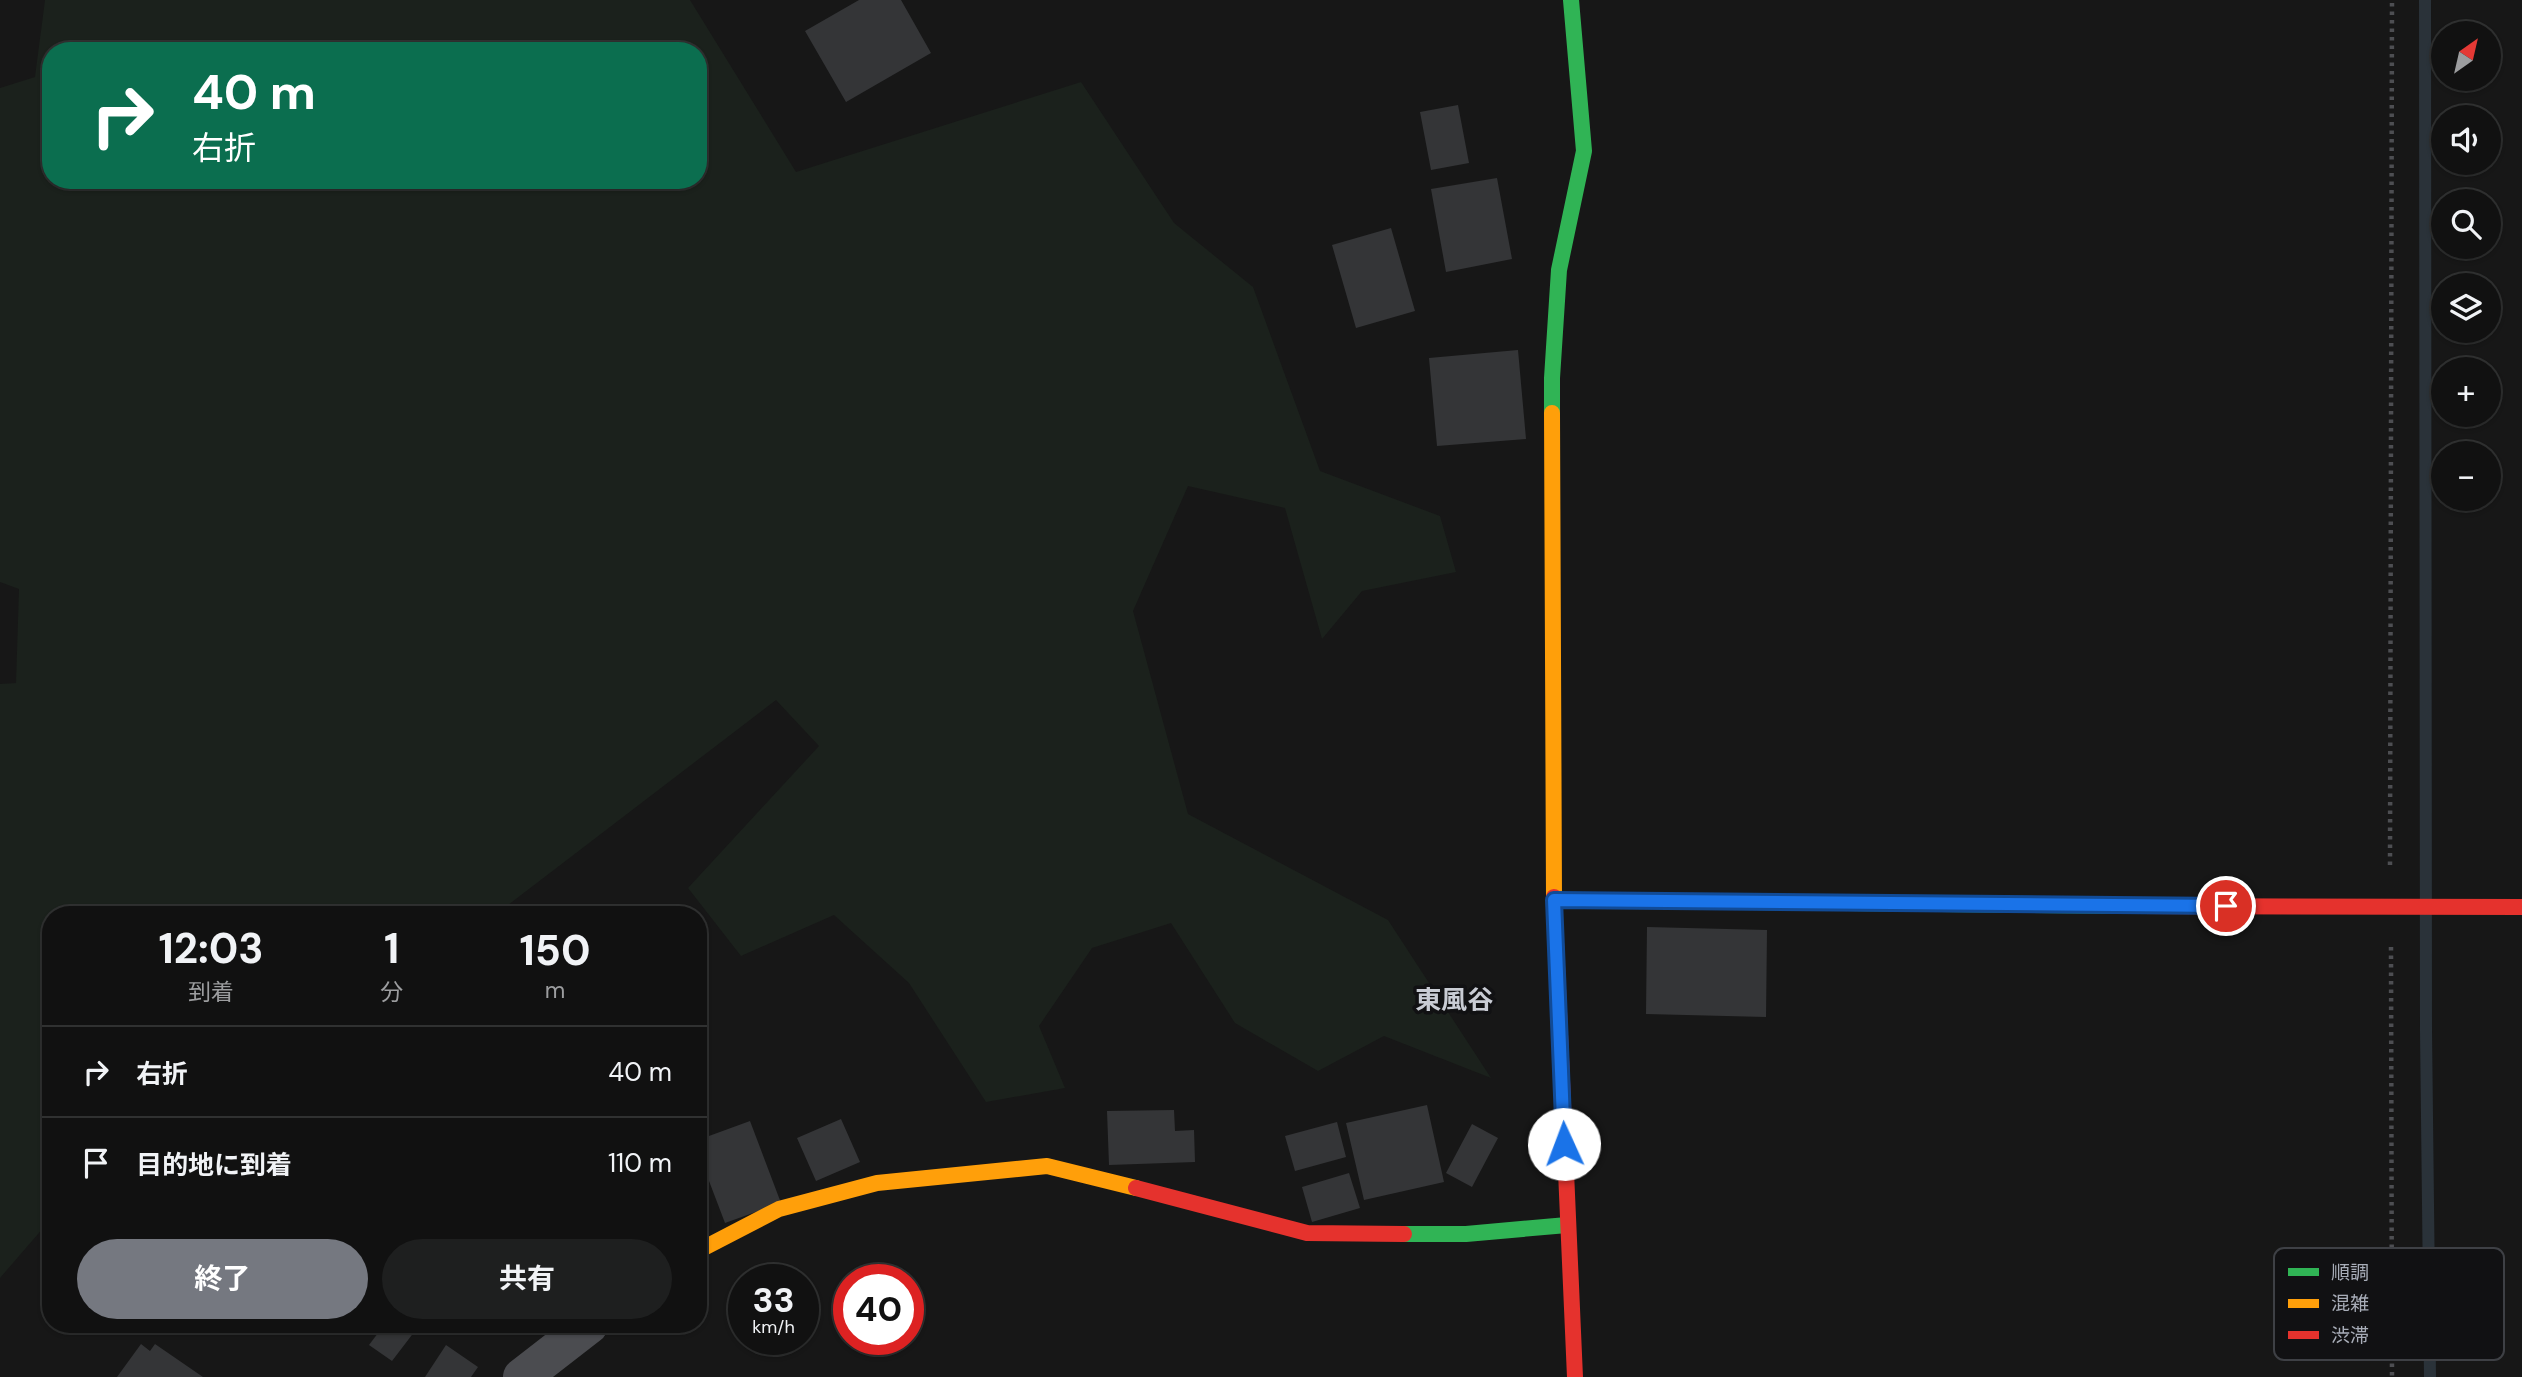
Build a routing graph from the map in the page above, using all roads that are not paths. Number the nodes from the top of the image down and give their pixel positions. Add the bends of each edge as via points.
1 (1571, 0) edge
2 (1554, 900) junction
3 (2522, 907) edge
4 (1567, 1225) junction
5 (707, 1246) edge
6 (579, 1333) edge
7 (522, 1377) edge
8 (1575, 1377) edge

1 - 2 street via 1584,150 1559,270 1552,378
2 - 3 street
2 - 4 street
4 - 5 street via 1466,1234 1307,1233 1047,1166 877,1183 779,1209
4 - 8 street
6 - 7 street

